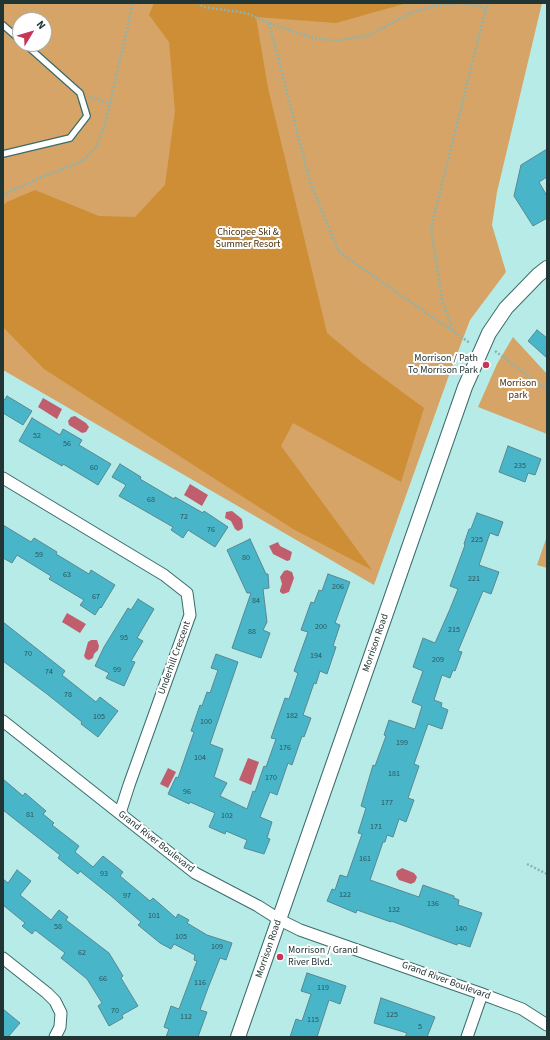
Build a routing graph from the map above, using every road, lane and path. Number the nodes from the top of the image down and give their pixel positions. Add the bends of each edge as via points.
1 (133, 3) edge
2 (197, 3) edge
3 (459, 3) edge
4 (489, 3) edge
5 (486, 8) junction
6 (268, 23) junction
7 (3, 25) edge
8 (12, 33) edge
9 (33, 52) edge
10 (80, 93) junction
11 (110, 104) junction
12 (3, 154) edge
13 (3, 195) edge
14 (547, 268) edge
15 (453, 332) junction
16 (472, 344) dead end
17 (491, 348) dead end
18 (547, 390) edge
19 (3, 478) edge
20 (3, 721) edge
21 (120, 813) junction
22 (527, 864) dead end
23 (547, 874) edge
24 (280, 920) junction
25 (3, 958) edge
26 (482, 994) junction
27 (547, 1024) edge
28 (55, 1037) edge
29 (238, 1037) edge
30 (467, 1037) edge

1 - 11 path
2 - 6 path via 204,7 246,14
3 - 5 path
3 - 6 path via 413,12 366,36 333,41 309,37
4 - 5 path
5 - 15 path via 431,228 442,300
6 - 15 path via 310,182 339,252
7 - 8 lane
9 - 10 lane
10 - 11 path
10 - 12 lane via 87,116 70,138
11 - 13 path via 96,147 84,160
14 - 24 street, Morrison Road via 506,308 489,333 465,387
15 - 16 path
17 - 18 path
19 - 21 street, Underhill Crescent via 164,575 187,593 190,615
20 - 21 street, Grand River Boulevard
21 - 24 street, Grand River Boulevard via 195,873
22 - 23 path
24 - 26 street, Grand River Boulevard via 300,930
24 - 29 street, Morrison Road
25 - 28 street via 55,1001 61,1014 60,1027
26 - 27 street, Grand River Boulevard via 522,1010
26 - 30 street

